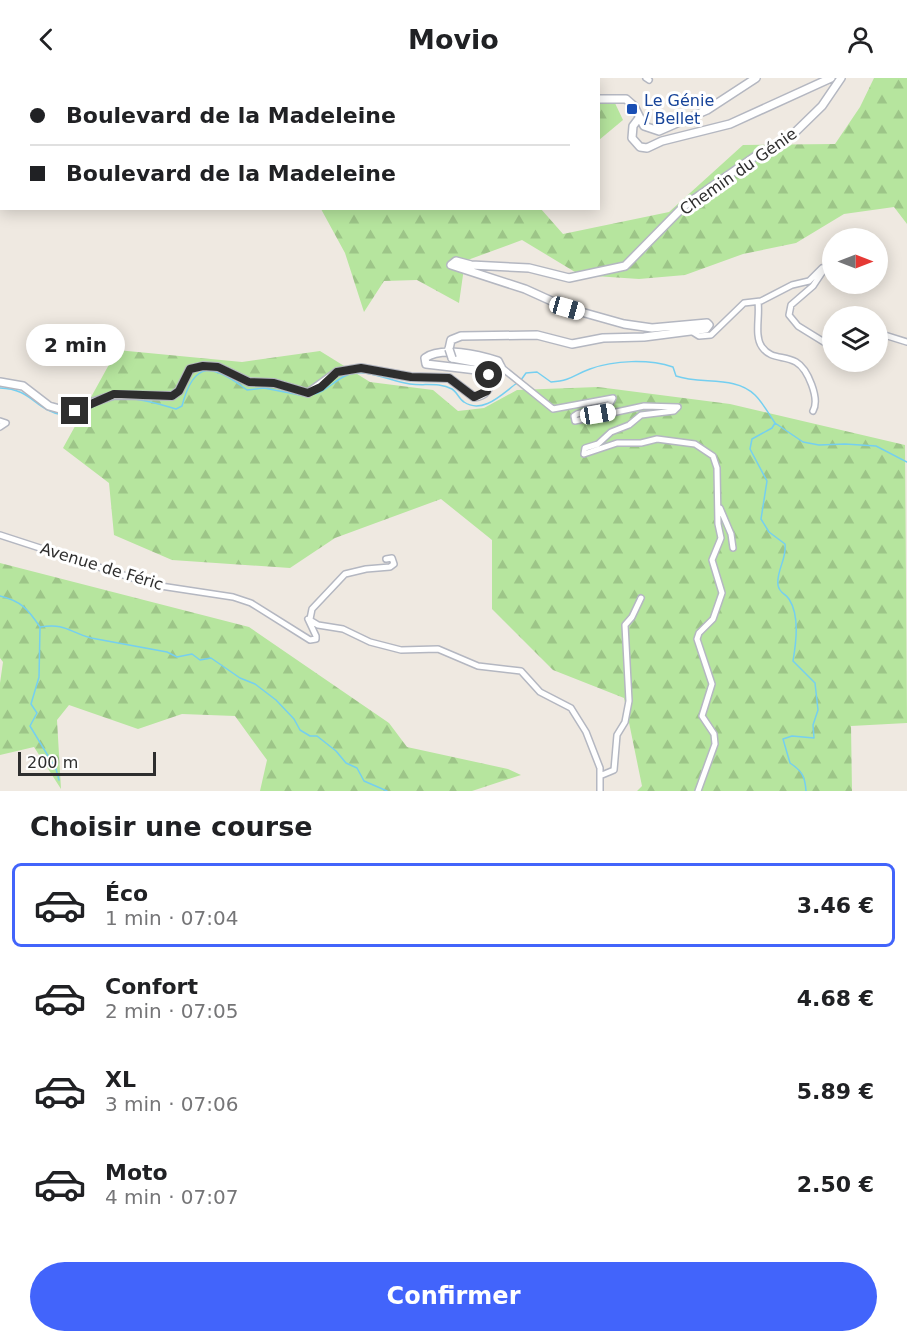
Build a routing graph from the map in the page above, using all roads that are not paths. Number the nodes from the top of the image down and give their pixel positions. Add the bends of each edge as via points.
1 (756, 78) edge
2 (831, 78) edge
3 (841, 78) edge
4 (600, 99) edge
5 (639, 118) junction
6 (758, 302) junction
7 (691, 331) junction
8 (888, 336) edge
9 (822, 341) edge
10 (907, 342) edge
11 (505, 369) junction
12 (0, 382) edge
13 (813, 411) dead end
14 (0, 421) edge
15 (0, 428) edge
16 (719, 507) junction
17 (0, 534) edge
18 (733, 548) dead end
19 (386, 559) dead end
20 (641, 598) dead end
21 (310, 619) junction
22 (602, 775) junction
23 (600, 791) edge
24 (698, 791) edge

1 - 5 street via 707,110 669,128 651,130
2 - 5 street, Chemin du Génie via 730,124 647,148 637,145 632,138
3 - 7 street, Chemin du Génie via 822,105 783,144 757,155 684,206 625,266 569,279 529,268 456,261 451,265 525,289 567,308 624,324 652,328 709,325
4 - 5 street via 626,99
6 - 7 street via 744,303 711,335 699,336
6 - 9 street via 809,281 824,268 813,286 791,304 789,315 798,326
6 - 13 street via 759,343 770,355 798,364 814,388
7 - 11 street, bridge via 572,344 537,335 461,336 451,340 452,358
8 - 10 street
11 - 12 street via 498,361 468,355 441,353 425,358 426,364 485,371 489,388 474,397 449,378 411,377 361,368 337,372 308,393 274,383 249,382 218,367 203,366 190,369 179,391 172,396 114,394 67,411 50,406 23,386
11 - 16 street via 553,409 613,398 610,404 577,414 577,421 644,405 677,406 677,411 641,415 583,452 654,439 702,446 715,462
14 - 15 street via 6,423
16 - 18 street
16 - 24 street via 721,538 712,560 721,585 721,600 713,619 697,639 712,684 702,716 712,729 716,744
17 - 21 street, Avenue de Féric via 154,585 233,597 314,641 316,636 307,621
19 - 21 street via 392,558 394,564 342,576 312,609
20 - 22 street via 625,625 629,701 625,722 617,735 614,770
21 - 22 street via 318,625 343,629 370,642 401,650 438,649 478,666 521,671 540,692 571,708 591,742
22 - 23 street

